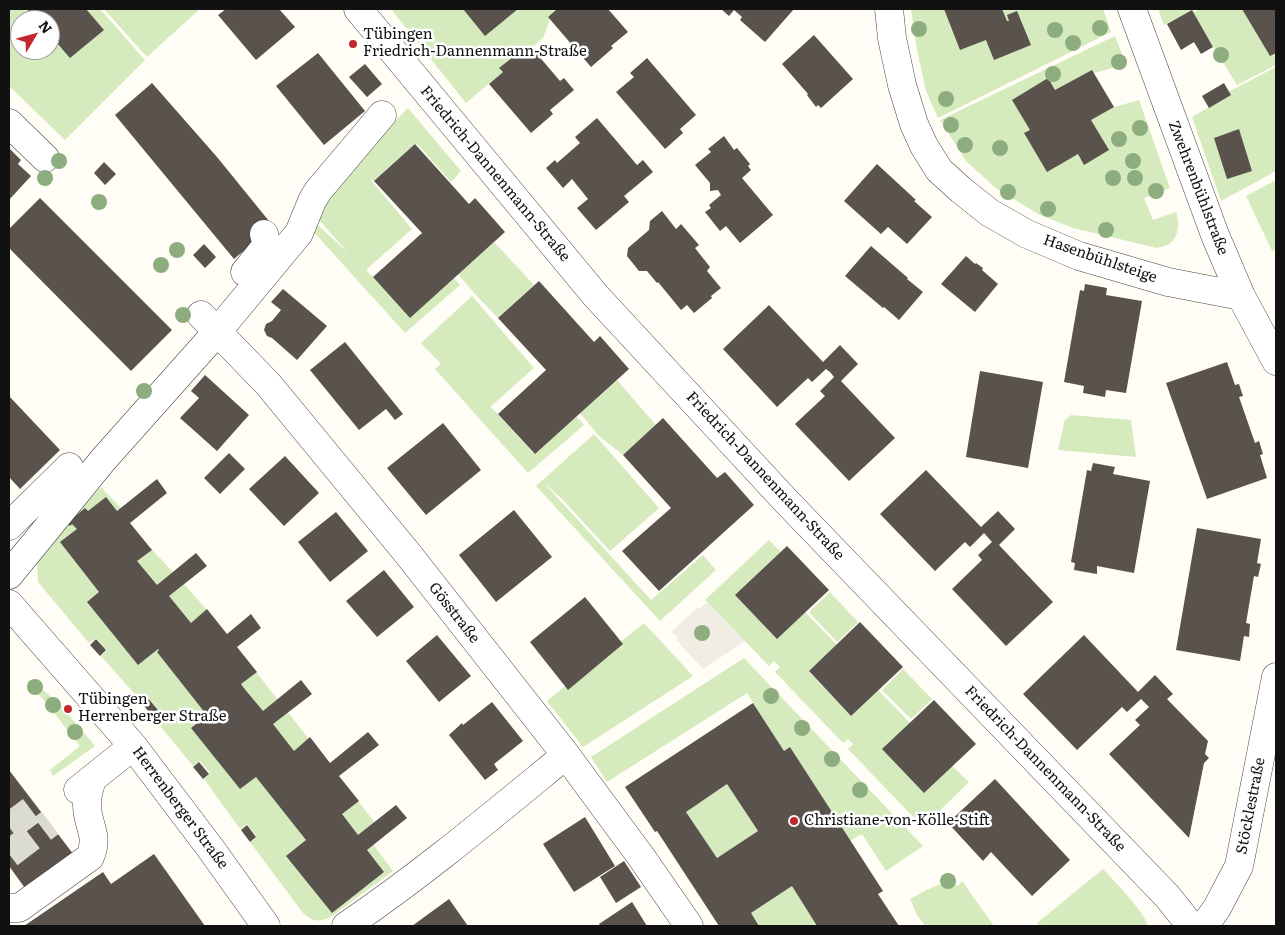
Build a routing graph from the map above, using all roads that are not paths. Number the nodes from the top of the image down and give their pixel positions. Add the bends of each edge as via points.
1 (358, 9) edge
2 (889, 9) edge
3 (1132, 9) edge
4 (382, 115) dead end
5 (9, 123) edge
6 (45, 158) dead end
7 (264, 234) dead end
8 (1241, 296) junction
9 (210, 324) junction
10 (1276, 361) edge
11 (69, 466) dead end
12 (9, 526) edge
13 (9, 576) edge
14 (9, 604) edge
15 (1276, 677) edge
16 (134, 746) junction
17 (566, 755) junction
18 (92, 779) junction
19 (70, 796) dead end
20 (9, 908) edge
21 (266, 926) edge
22 (346, 926) edge
23 (689, 926) edge
24 (1191, 926) edge
25 (1204, 926) edge

1 - 24 street, Friedrich-Dannenmann-Straße via 596,296 786,501 1167,896
2 - 8 street, Hasenbühlsteige via 902,86 914,124 939,170 960,190 990,213 1027,234 1079,256 1168,282
3 - 8 street, Zwehrenbühlstraße via 1215,235
4 - 9 street via 318,190 299,233
5 - 6 street
7 - 9 street via 267,245 232,287
8 - 10 street, Zwehrenbühlstraße
9 - 13 street
9 - 17 street, Gösstraße via 268,384 408,554
11 - 12 street
14 - 16 street, Herrenberger Straße
15 - 25 street, Stöcklestraße via 1239,866
16 - 18 street
16 - 21 street, Herrenberger Straße
17 - 22 street via 429,867
17 - 23 street, Gösstraße
18 - 19 street
18 - 20 street via 87,802 94,838 90,857 19,908

